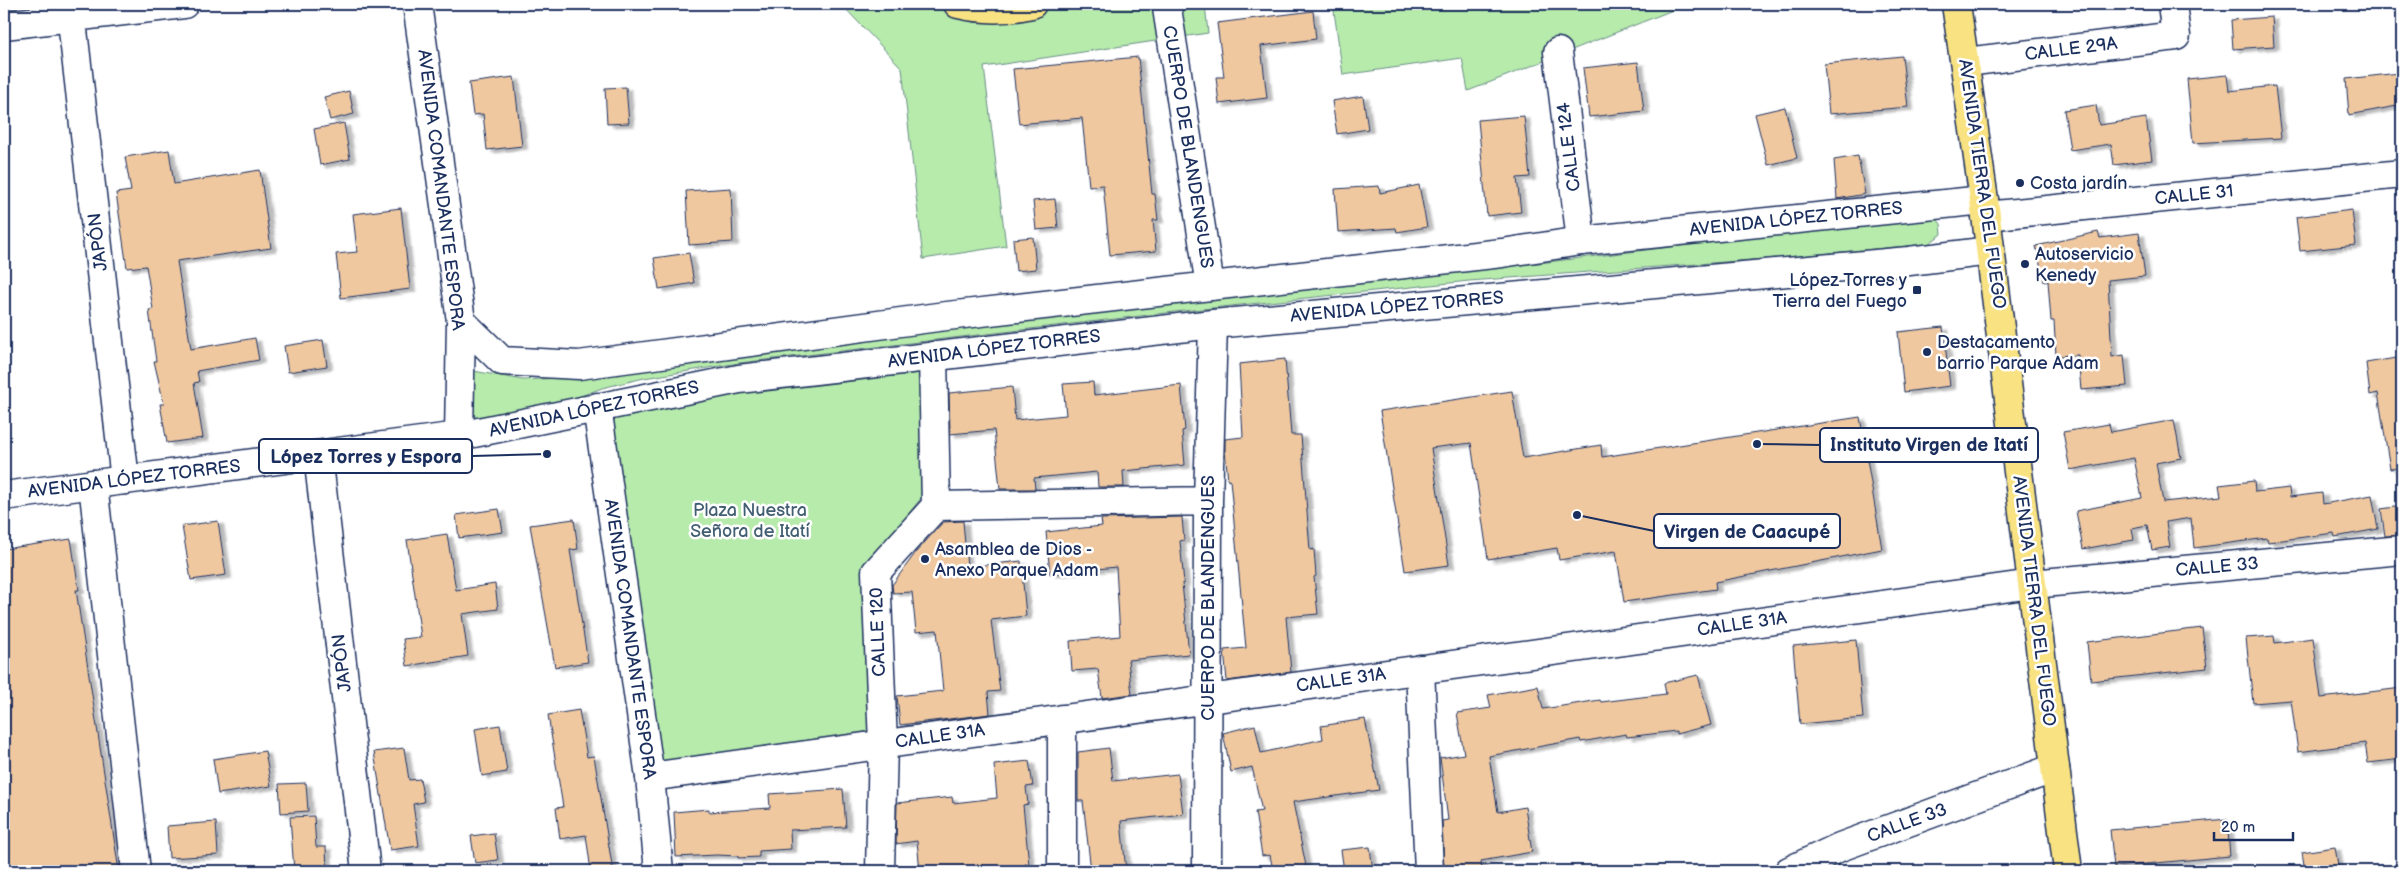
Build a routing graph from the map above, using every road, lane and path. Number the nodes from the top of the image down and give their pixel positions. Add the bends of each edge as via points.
1 (184, 4) edge
2 (417, 4) edge
3 (958, 4) edge
4 (1032, 4) edge
5 (1956, 4) edge
6 (2172, 4) edge
7 (1166, 8) dead end
8 (71, 10) edge
9 (4, 25) edge
10 (1558, 52) dead end
11 (1966, 62) junction
12 (2402, 174) edge
13 (1985, 208) junction
14 (1581, 241) junction
15 (1990, 251) junction
16 (1210, 286) junction
17 (461, 321) junction
18 (1213, 324) junction
19 (933, 356) junction
20 (596, 407) junction
21 (458, 436) junction
22 (318, 455) junction
23 (125, 480) junction
24 (93, 484) junction
25 (4, 496) edge
26 (1208, 501) junction
27 (936, 506) junction
28 (2402, 550) edge
29 (2032, 584) junction
30 (1420, 669) junction
31 (1207, 699) junction
32 (1062, 719) junction
33 (883, 744) junction
34 (2055, 768) junction
35 (650, 776) junction
36 (136, 871) edge
37 (366, 871) edge
38 (659, 871) edge
39 (880, 871) edge
40 (1062, 871) edge
41 (1207, 871) edge
42 (1430, 871) edge
43 (1789, 871) edge
44 (2068, 871) edge

1 - 8 street
2 - 17 street, AVENIDA COMANDANTE ESPORA
3 - 4 highway via 977,8 1015,8
5 - 11 highway, AVENIDA TIERRA DEL FUEGO
6 - 11 street, CALLE 29A via 2176,36
7 - 16 street, CUERPO DE BLANDENGUES
8 - 9 street
8 - 23 street, JAPÓN
10 - 14 street, CALLE 124
11 - 13 highway, AVENIDA TIERRA DEL FUEGO
12 - 13 street, CALLE 31
13 - 14 street, AVENIDA LÓPEZ TORRES
13 - 15 highway, AVENIDA TIERRA DEL FUEGO
14 - 16 street, AVENIDA LÓPEZ TORRES
15 - 18 street, AVENIDA LÓPEZ TORRES
15 - 29 highway, AVENIDA TIERRA DEL FUEGO
16 - 17 street, AVENIDA LÓPEZ TORRES via 947,316 579,365 502,361
17 - 21 street, AVENIDA COMANDANTE ESPORA
18 - 19 street, AVENIDA LÓPEZ TORRES
18 - 26 street, CUERPO DE BLANDENGUES
19 - 20 street, AVENIDA LÓPEZ TORRES via 738,379
19 - 27 street
20 - 21 street, AVENIDA LÓPEZ TORRES
20 - 35 street, AVENIDA COMANDANTE ESPORA
21 - 22 street, AVENIDA LÓPEZ TORRES
22 - 23 street, AVENIDA LÓPEZ TORRES
22 - 37 street, JAPÓN
23 - 24 street, AVENIDA LÓPEZ TORRES
24 - 25 street, AVENIDA LÓPEZ TORRES
24 - 36 street
26 - 27 street
26 - 31 street, CUERPO DE BLANDENGUES
27 - 33 street, CALLE 120 via 876,572
28 - 29 street, CALLE 33
29 - 30 street, CALLE 31A
29 - 34 highway, AVENIDA TIERRA DEL FUEGO
30 - 31 street, CALLE 31A
30 - 42 street
31 - 32 street, CALLE 31A
31 - 41 street, CUERPO DE BLANDENGUES
32 - 33 street, CALLE 31A
32 - 40 street
33 - 35 street, CALLE 31A
33 - 39 street, CALLE 120
34 - 43 street, CALLE 33 via 1840,847
34 - 44 highway, AVENIDA TIERRA DEL FUEGO
35 - 38 street, AVENIDA COMANDANTE ESPORA

